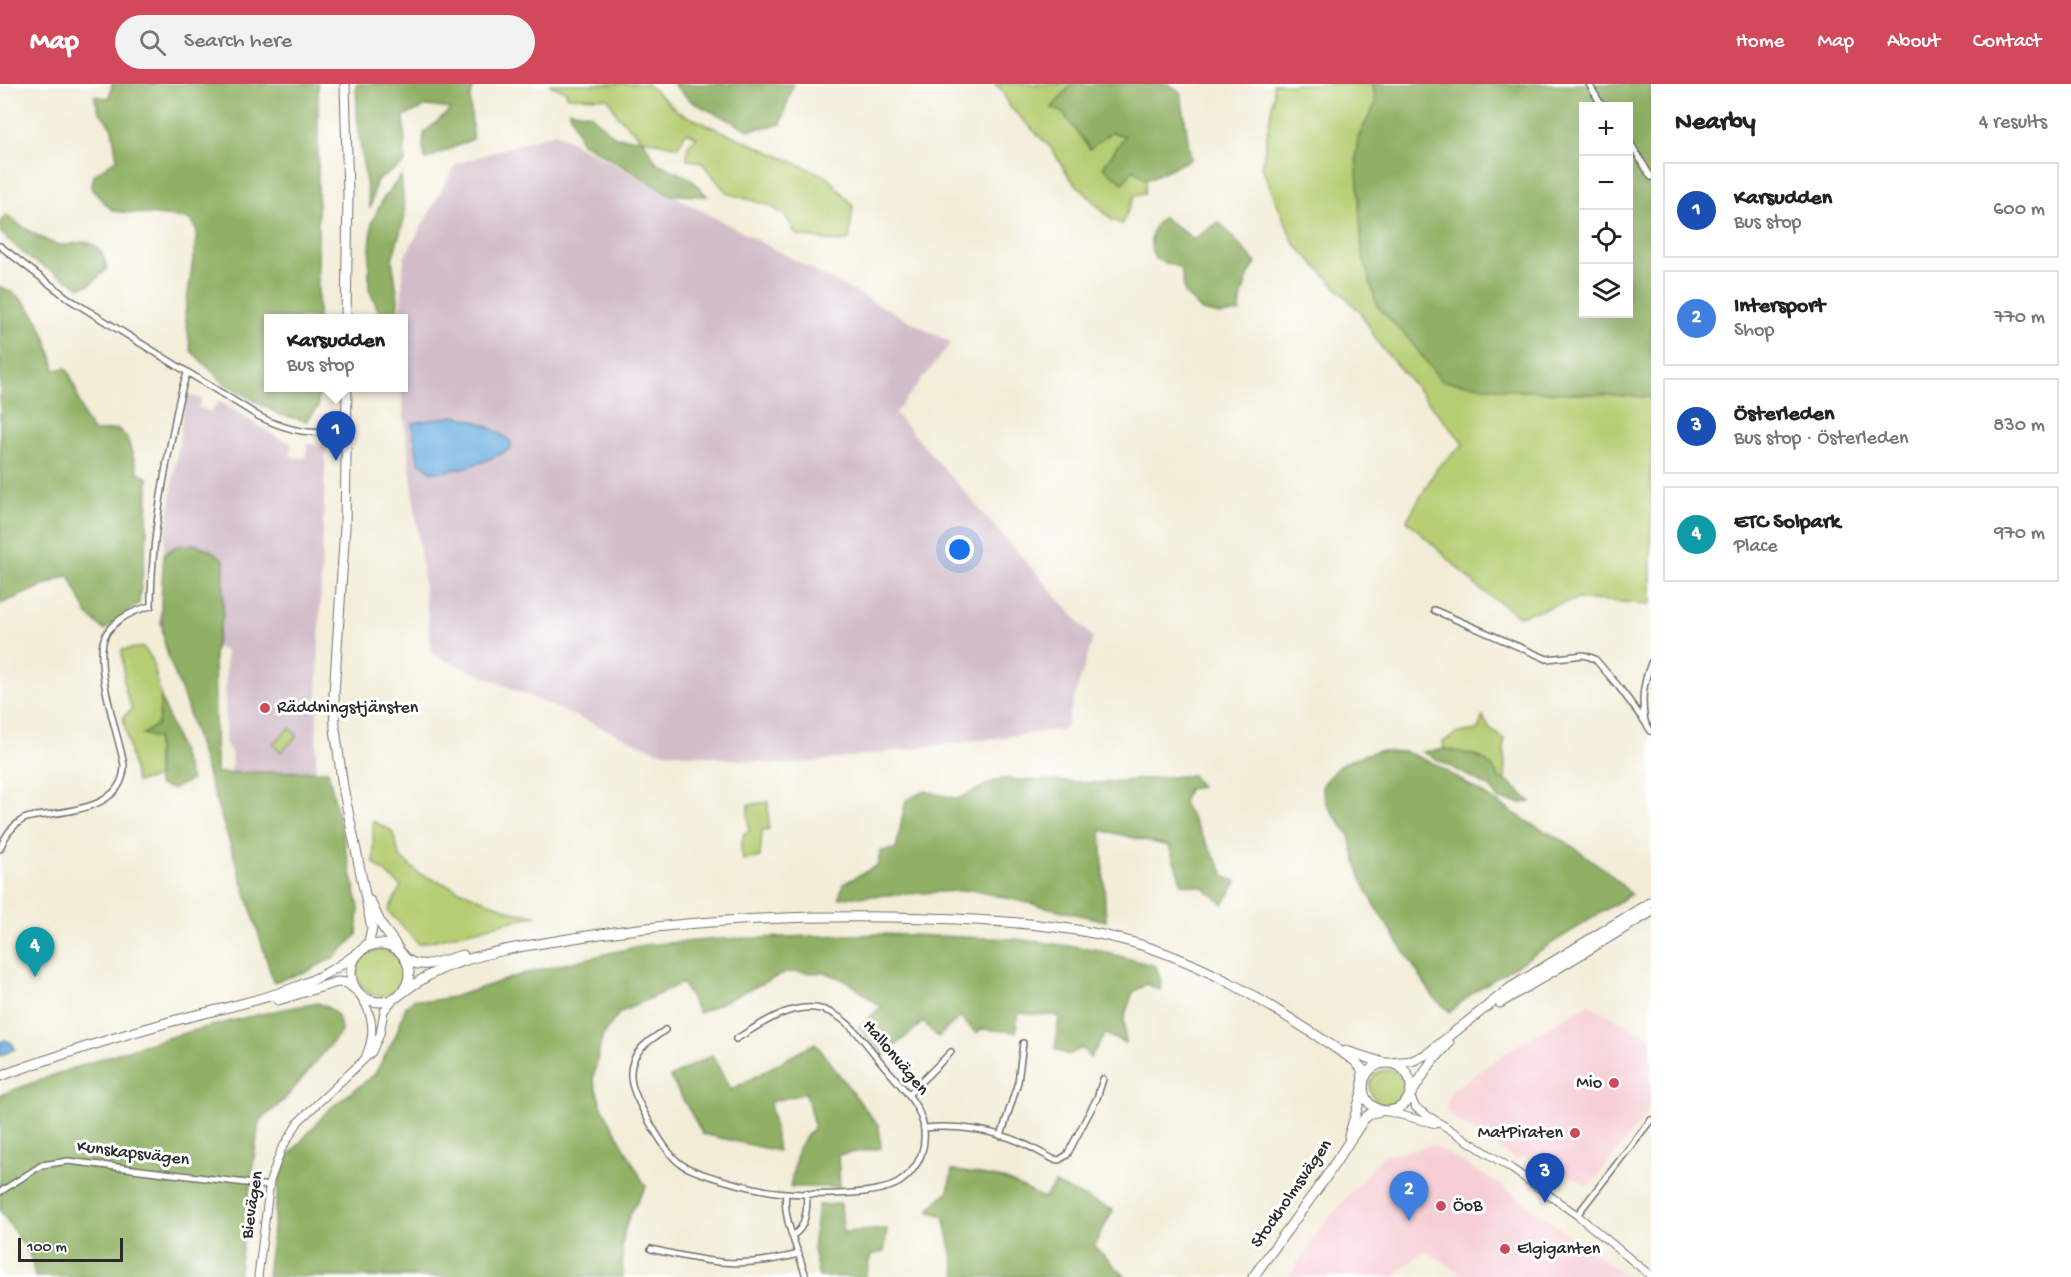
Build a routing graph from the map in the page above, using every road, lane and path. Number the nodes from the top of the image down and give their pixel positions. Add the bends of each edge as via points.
1 (345, 84) edge
2 (1589, 84) edge
3 (1600, 102) edge
4 (1633, 147) edge
5 (1651, 177) edge
6 (0, 246) edge
7 (346, 314) edge
8 (187, 374) junction
9 (347, 392) edge
10 (346, 431) junction
11 (1434, 610) dead end
12 (1651, 663) edge
13 (1645, 722) junction
14 (1651, 731) edge
15 (0, 849) edge
16 (363, 888) junction
17 (1651, 902) edge
18 (1651, 912) edge
19 (361, 950) junction
20 (495, 951) junction
21 (403, 955) junction
22 (357, 992) junction
23 (396, 997) junction
24 (665, 1030) dead end
25 (736, 1039) dead end
26 (1023, 1043) dead end
27 (1335, 1048) junction
28 (951, 1052) dead end
29 (361, 1062) junction
30 (1388, 1063) junction
31 (0, 1076) edge
32 (1103, 1079) dead end
33 (0, 1082) edge
34 (1363, 1087) junction
35 (909, 1094) junction
36 (1410, 1095) junction
37 (1383, 1111) junction
38 (1651, 1120) edge
39 (924, 1128) junction
40 (1447, 1128) junction
41 (1002, 1136) junction
42 (1348, 1142) junction
43 (270, 1186) junction
44 (0, 1192) edge
45 (806, 1193) junction
46 (786, 1194) junction
47 (1576, 1215) junction
48 (793, 1235) junction
49 (651, 1249) dead end
50 (800, 1254) junction
51 (1263, 1264) junction
52 (1651, 1276) edge
53 (258, 1277) edge
54 (806, 1277) edge
55 (1253, 1277) edge
56 (1258, 1277) edge

1 - 7 main road
2 - 3 street
4 - 5 street
6 - 8 street via 69,299
8 - 10 street via 279,427 309,433
8 - 15 street via 178,399 164,476 151,606 132,612 108,630 101,650 102,671 124,765 122,780 100,802 22,820 3,838
9 - 10 main road
10 - 16 main road via 335,729
11 - 13 street via 1547,659 1584,655 1595,660
12 - 13 street via 1641,701
13 - 14 street
16 - 19 main road via 372,932
16 - 21 main road via 382,926
17 - 30 main road via 1510,988 1427,1054 1412,1061
18 - 36 main road via 1479,1017 1442,1050
19 - 21 main road via 383,944
19 - 22 main road via 350,970
19 - 31 main road via 330,972 297,988 128,1034
20 - 21 main road via 424,965 414,964
20 - 23 main road via 441,969
20 - 27 main road via 618,931 767,919 879,917 1032,924 1121,939 1204,969 1254,995
21 - 23 main road via 409,977
22 - 23 main road via 376,1002
22 - 29 street, Bievägen via 369,1010 373,1028 370,1046
22 - 33 main road via 347,983 331,983
23 - 29 street, Bievägen via 384,1011 376,1046
24 - 46 street, Hallonvägen via 641,1047 631,1077 637,1096 668,1152 682,1165 701,1173
25 - 35 street, Hallonvägen via 786,1012 804,1008 827,1011 851,1028
26 - 41 street via 1018,1082
27 - 30 main road
27 - 34 main road via 1360,1066
28 - 35 street
29 - 43 street, Bievägen via 293,1130 278,1157
30 - 34 main road via 1368,1071
30 - 36 main road via 1407,1073
32 - 41 street via 1067,1155 1053,1159
34 - 37 main road via 1369,1104
34 - 42 main road, Stockholmsvägen
35 - 39 street, Hallonvägen
36 - 37 main road via 1399,1108
36 - 40 street via 1416,1108
37 - 40 street
37 - 42 main road, Stockholmsvägen via 1367,1116
38 - 47 street
39 - 41 street via 964,1128
39 - 45 street, Hallonvägen via 920,1158 899,1182 879,1190
40 - 47 street
42 - 51 main road, Stockholmsvägen
43 - 44 street, Kunskapsvägen via 61,1161 36,1168
43 - 53 street, Bievägen
45 - 46 street, Hallonvägen
45 - 48 street via 806,1212 800,1229
46 - 48 street via 784,1205
47 - 52 street
48 - 50 street
49 - 50 street via 732,1264
50 - 54 street
51 - 55 main road, Stockholmsvägen
51 - 56 main road, Stockholmsvägen

